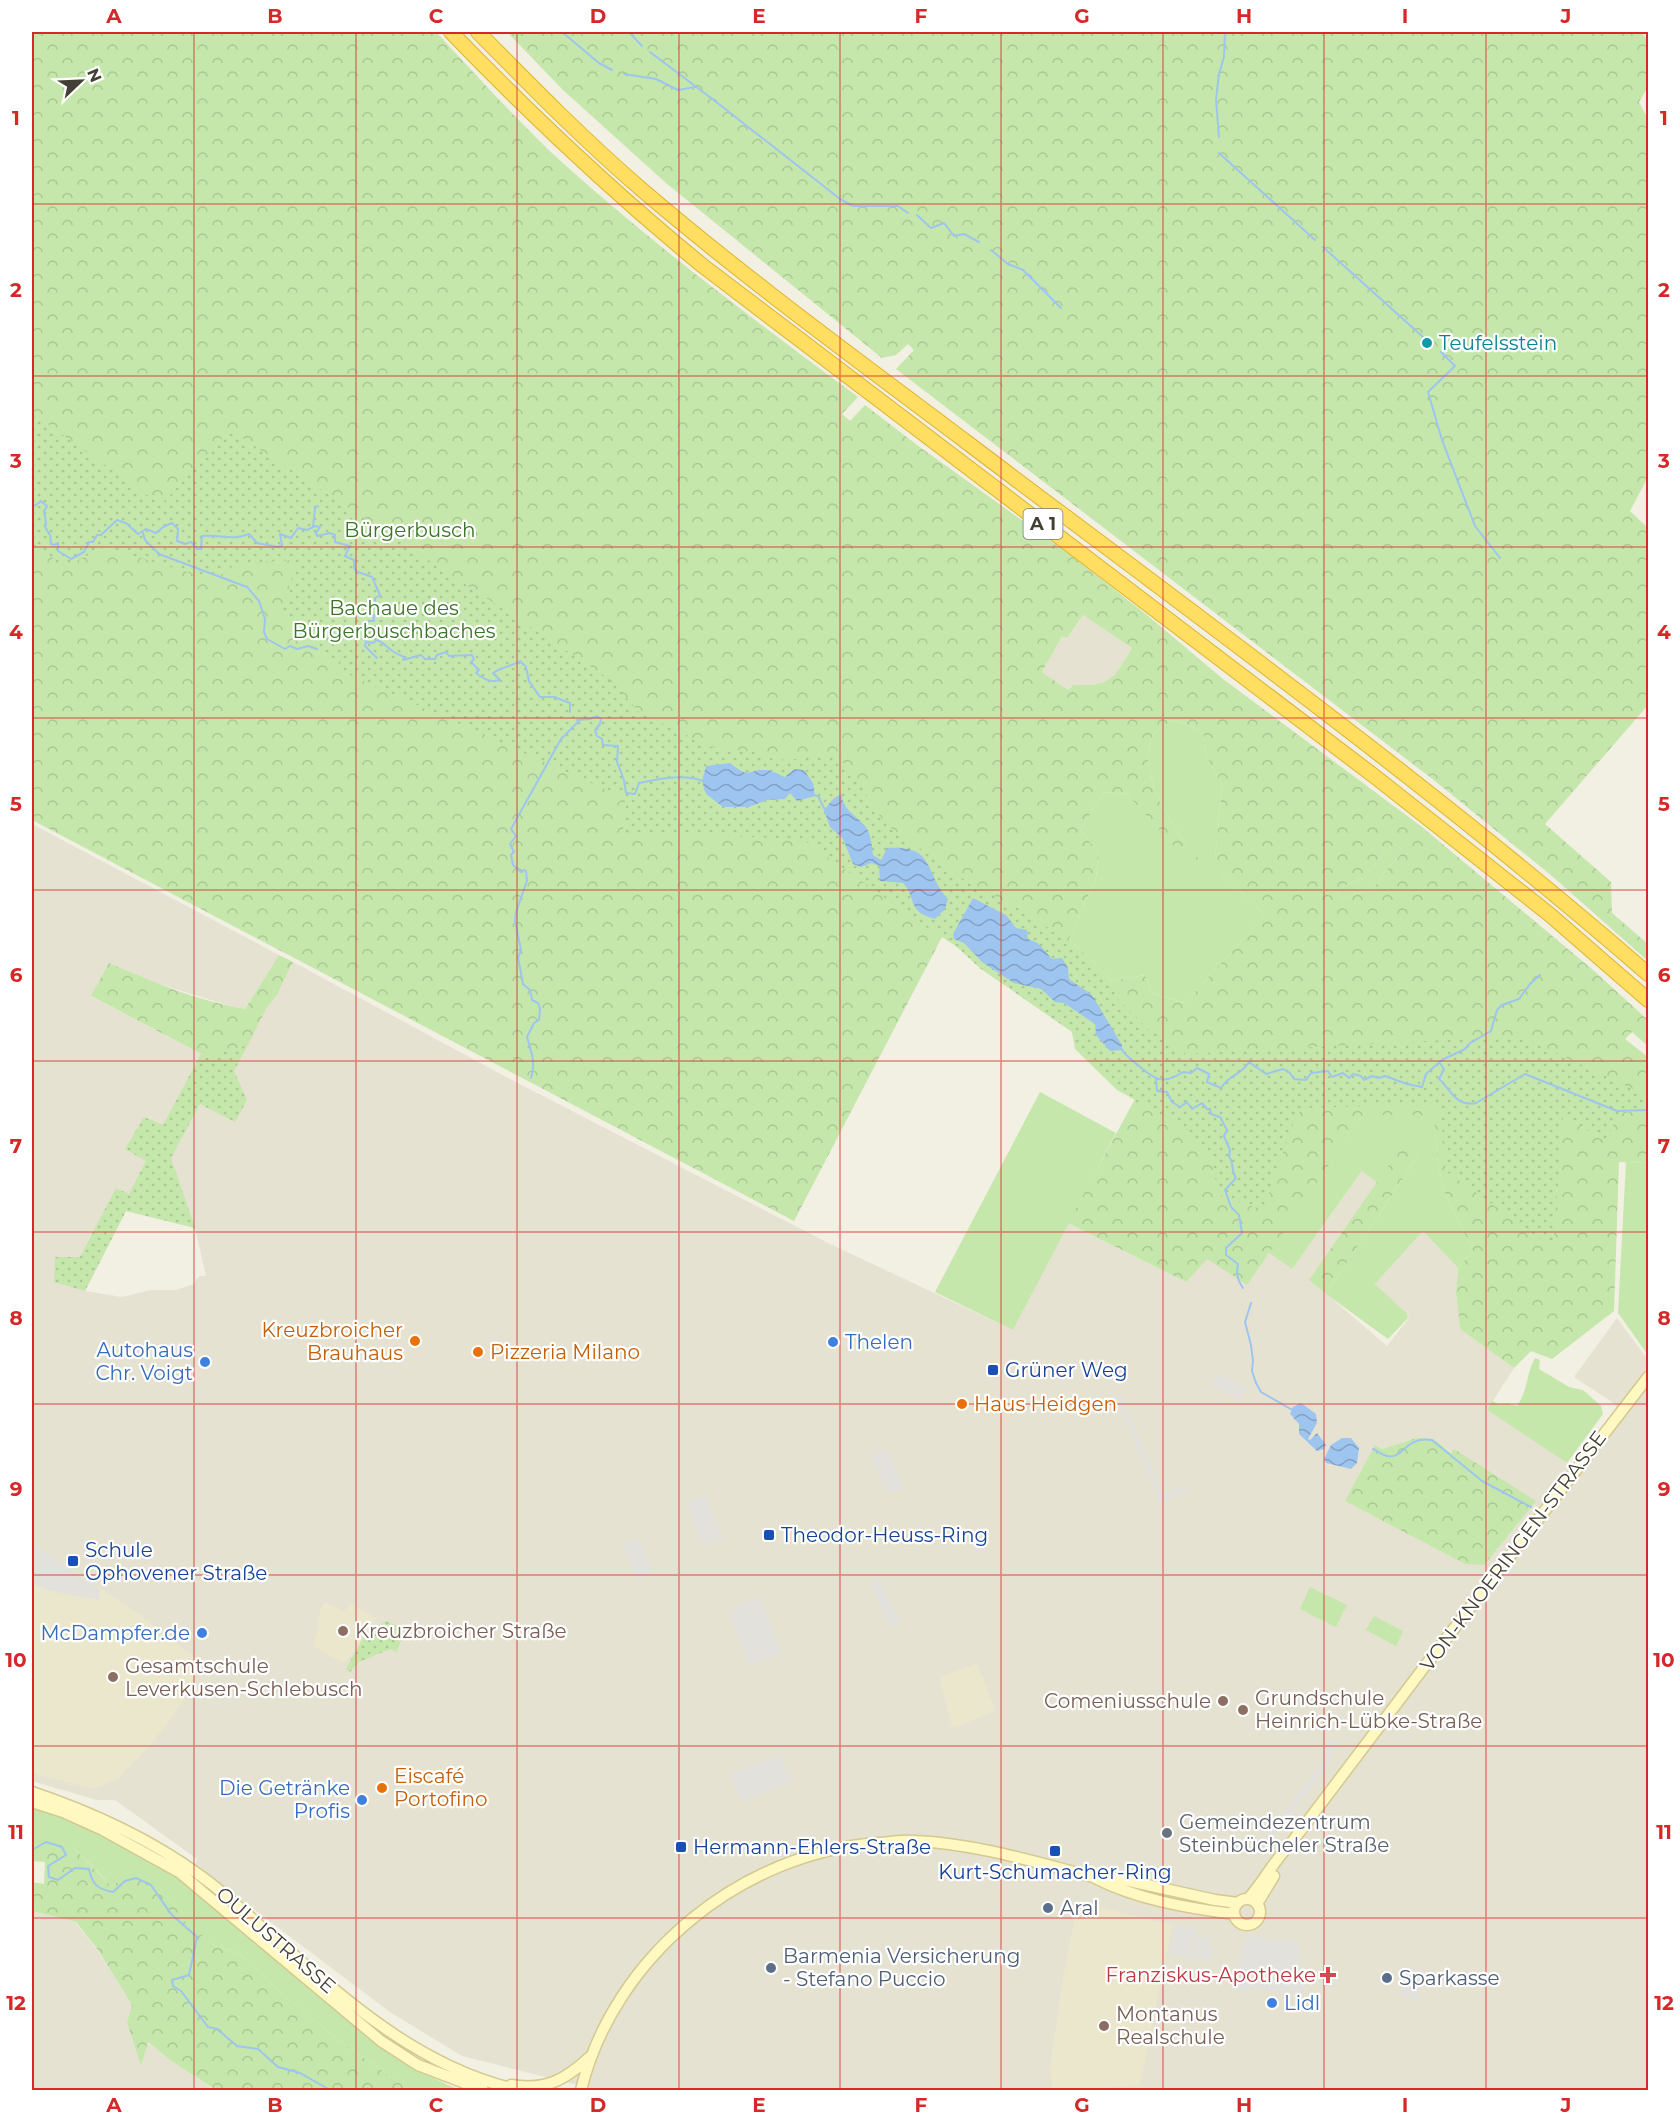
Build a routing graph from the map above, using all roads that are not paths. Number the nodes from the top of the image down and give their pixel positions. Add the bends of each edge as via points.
1 (451, 32) edge
2 (478, 32) edge
3 (1648, 974) edge
4 (1648, 1000) edge
5 (1648, 1377) edge
6 (32, 1792) edge
7 (32, 1802) edge
8 (1093, 1877) junction
9 (1248, 1902) junction
10 (1234, 1914) junction
11 (592, 2056) junction
12 (445, 2063) junction
13 (483, 2091) edge
14 (519, 2091) edge
15 (581, 2091) edge

1 - 4 highway, A 1 via 553,135 704,266 1378,778 1549,914
2 - 3 highway, A 1 via 598,150 715,250 1391,764
5 - 9 main road, VON-KNOERINGEN-STRASSE via 1292,1842 1287,1856
6 - 12 main road, OULUSTRASSE via 81,1809 131,1833 199,1874 338,1995 391,2033
7 - 13 main road, OULUSTRASSE via 103,1830 179,1872 381,2041 418,2065
8 - 9 main road via 1111,1877 1215,1900
8 - 10 main road via 1147,1897
8 - 11 main road via 994,1851 914,1840 850,1845 784,1864 716,1900 650,1958 616,2006
9 - 10 main road
9 - 10 main road via 1261,1913 1251,1925 1242,1925
11 - 12 main road via 560,2080 528,2087 513,2086
11 - 15 main road
12 - 14 main road, OULUSTRASSE via 468,2075

